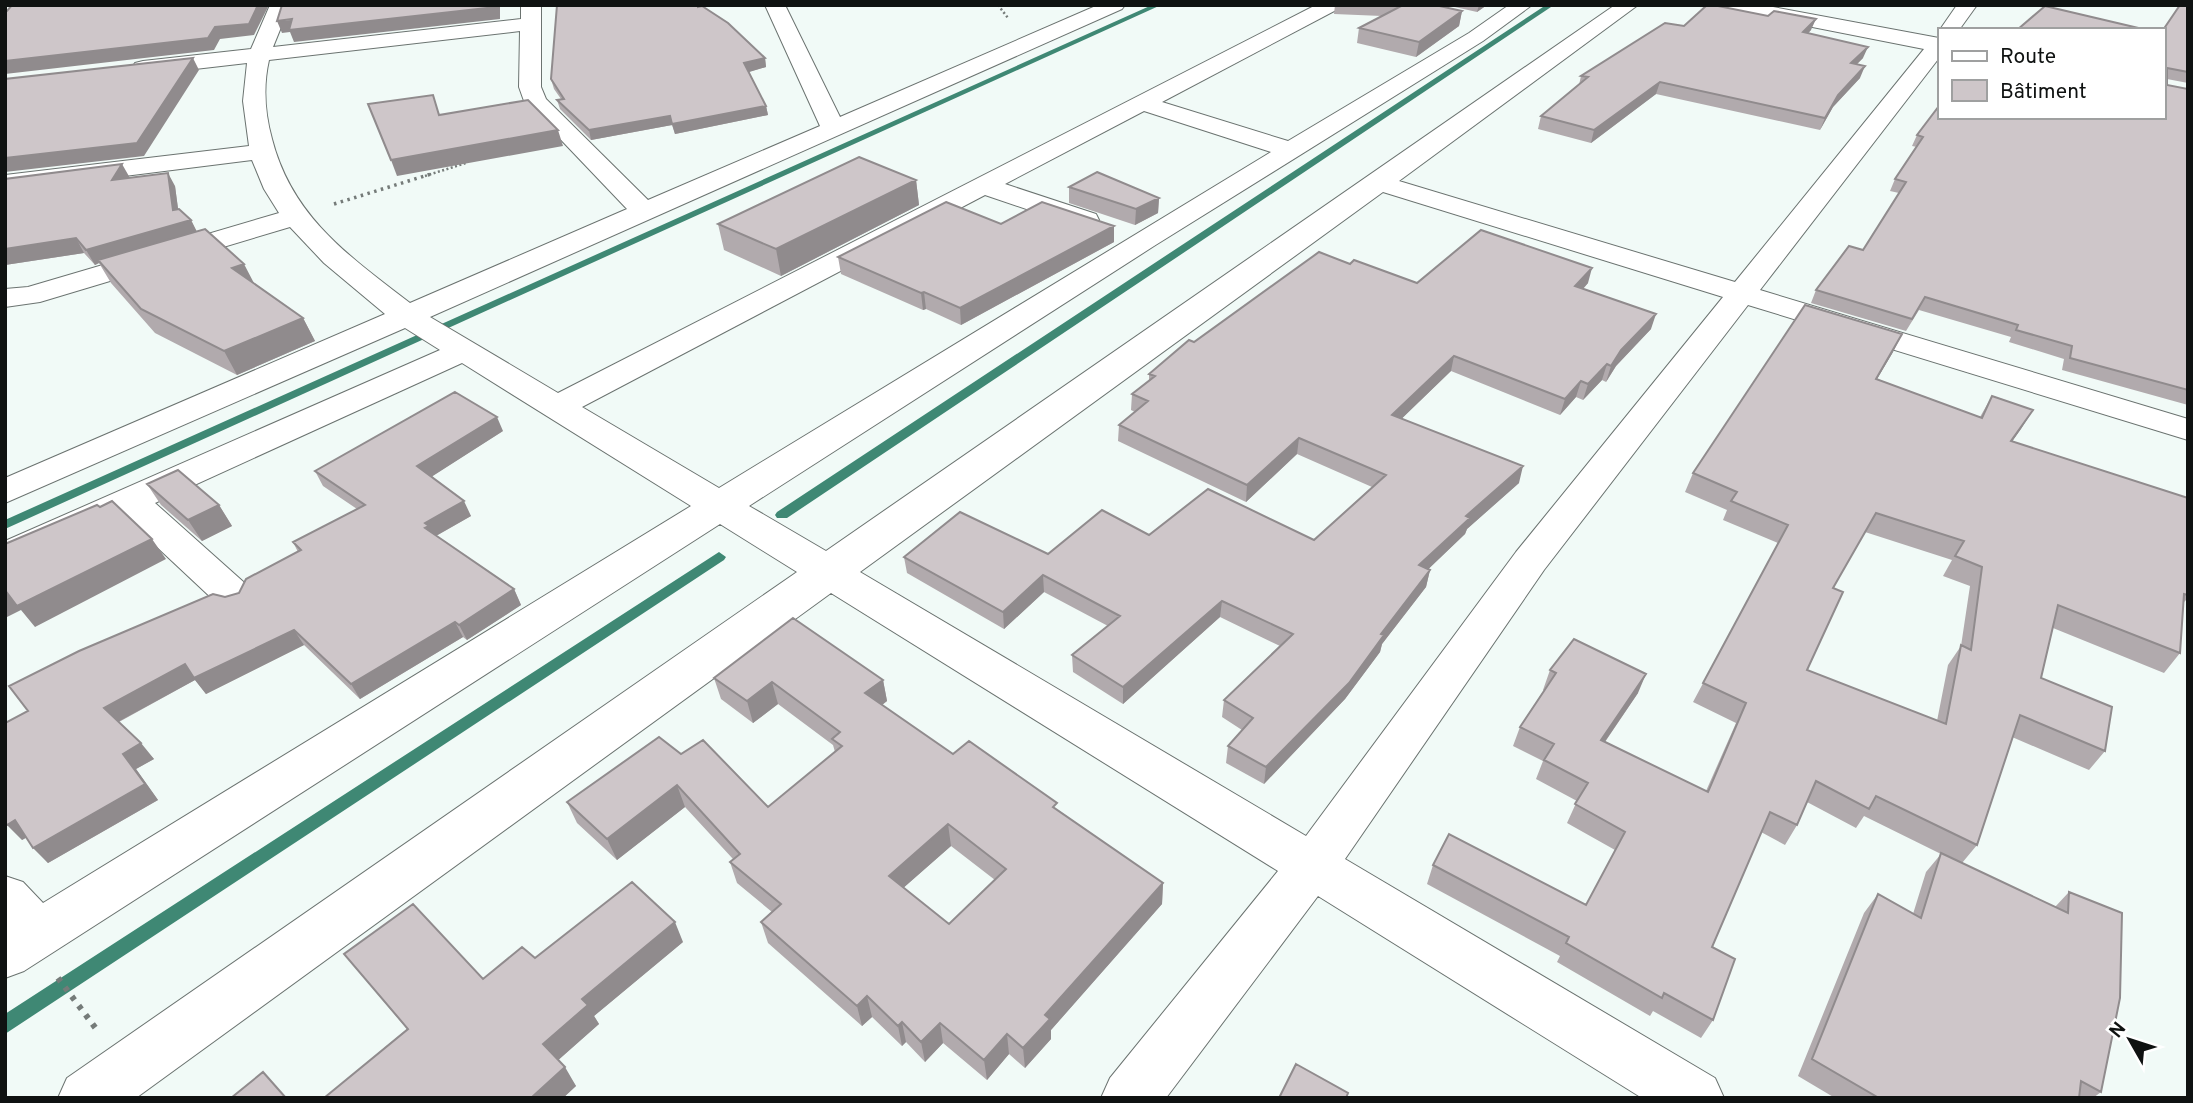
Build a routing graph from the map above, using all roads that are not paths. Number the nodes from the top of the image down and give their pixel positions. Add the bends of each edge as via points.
1 (280, 5) edge
2 (775, 5) edge
3 (1115, 5) edge
4 (1331, 5) edge
5 (1522, 5) edge
6 (1628, 5) edge
7 (1731, 5) edge
8 (1966, 5) edge
9 (531, 15) edge
10 (1950, 28) edge
11 (1938, 41) edge
12 (1938, 46) edge
13 (259, 56) junction
14 (126, 70) edge
15 (1143, 103) junction
16 (834, 130) junction
17 (1291, 150) junction
18 (261, 152) junction
19 (5, 183) edge
20 (1380, 183) junction
21 (985, 186) junction
22 (645, 211) junction
23 (293, 217) junction
24 (1122, 232) junction
25 (1741, 294) junction
26 (18, 297) edge
27 (5, 314) edge
28 (433, 332) junction
29 (558, 406) junction
30 (2188, 430) edge
31 (5, 492) edge
32 (129, 500) junction
33 (719, 506) junction
34 (5, 556) edge
35 (830, 573) junction
36 (234, 596) edge
37 (1313, 865) junction
38 (26, 940) edge
39 (87, 1098) edge
40 (1130, 1098) edge
41 (1695, 1098) edge

1 - 13 street
2 - 16 street
3 - 16 street
4 - 15 street
5 - 17 street via 1479,22
6 - 20 street
7 - 11 street
8 - 10 street
9 - 13 street
9 - 22 street via 530,86 535,101
12 - 25 street
13 - 14 street
13 - 18 street via 253,100
15 - 17 street
15 - 21 street
16 - 22 street
17 - 24 street
18 - 19 street
18 - 23 street
20 - 25 street
20 - 35 street
21 - 24 street
21 - 29 street
22 - 28 street
23 - 26 street
23 - 28 street via 323,248
24 - 33 street
25 - 30 street
25 - 37 street via 1530,561
26 - 27 street
28 - 29 street
28 - 31 street
28 - 32 street
29 - 33 street
32 - 34 street
32 - 36 street
33 - 35 street
33 - 38 street
35 - 37 street
35 - 39 street
37 - 40 street
37 - 41 street

